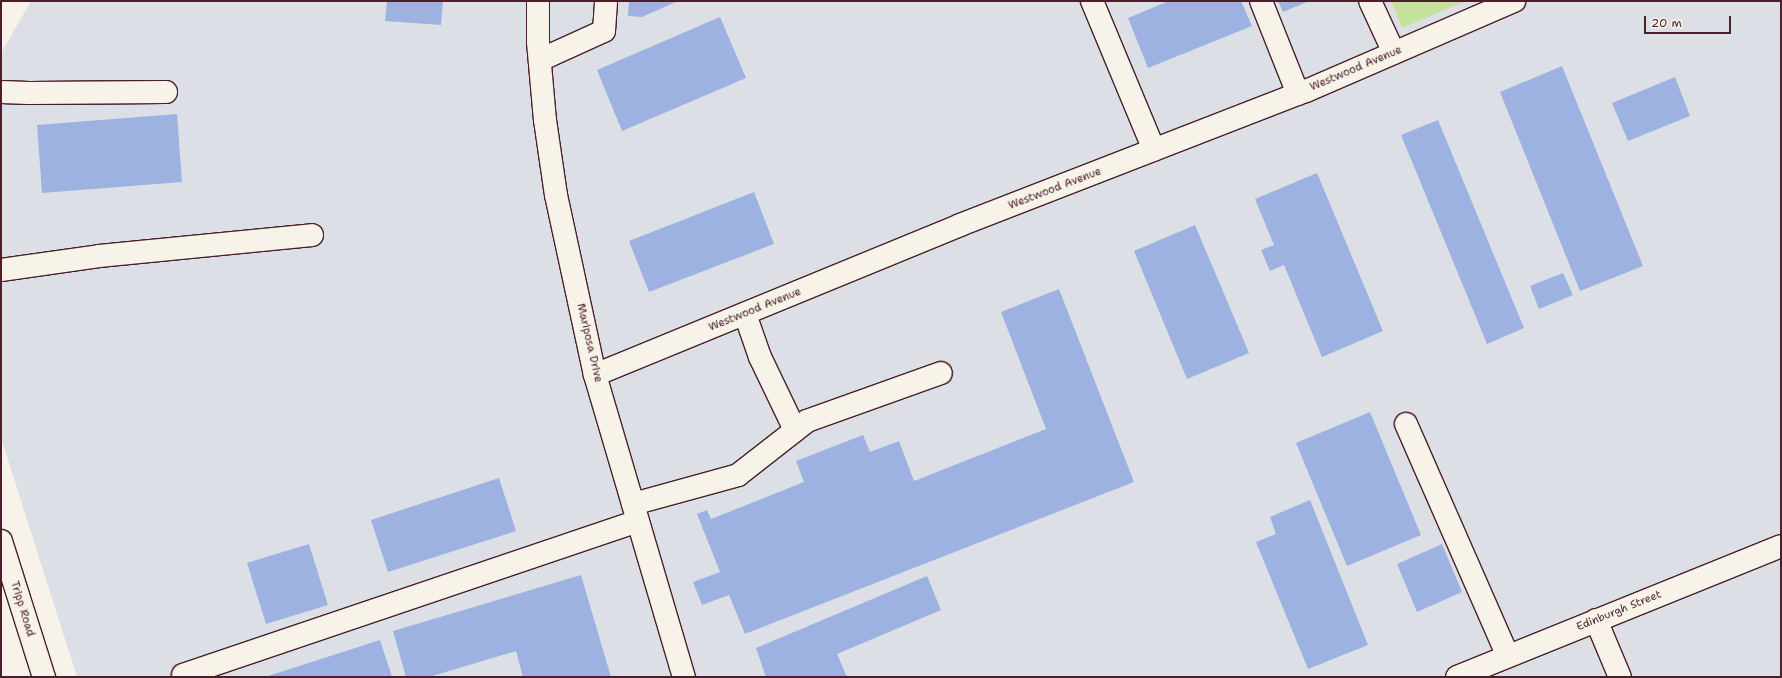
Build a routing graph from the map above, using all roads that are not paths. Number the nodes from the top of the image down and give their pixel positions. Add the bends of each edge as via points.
1 (538, 1) edge
2 (606, 1) edge
3 (1092, 1) edge
4 (1261, 1) edge
5 (1370, 1) edge
6 (1514, 1) edge
7 (1394, 53) junction
8 (540, 60) junction
9 (1, 92) edge
10 (166, 92) dead end
11 (1298, 94) junction
12 (1154, 150) junction
13 (312, 235) dead end
14 (1, 270) edge
15 (745, 314) junction
16 (941, 373) dead end
17 (595, 375) junction
18 (1406, 424) dead end
19 (795, 430) junction
20 (635, 513) junction
21 (1, 541) edge
22 (1781, 546) edge
23 (1596, 620) junction
24 (1508, 656) junction
25 (183, 675) dead end
26 (44, 677) edge
27 (684, 677) edge
28 (1457, 677) edge
29 (1620, 677) edge

1 - 8 street, Mariposa Drive
2 - 8 street via 604,31
3 - 12 street
4 - 11 street
5 - 7 street
6 - 7 street, Westwood Avenue
7 - 11 street, Westwood Avenue
8 - 17 street, Mariposa Drive via 545,120 556,195
9 - 10 street
11 - 12 street, Westwood Avenue
12 - 15 street, Westwood Avenue via 960,225
13 - 14 street via 99,256
15 - 17 street, Westwood Avenue
15 - 19 street via 760,357
16 - 19 street via 807,421
17 - 20 street, Mariposa Drive
18 - 24 street
19 - 20 street via 738,474
20 - 25 street
20 - 27 street, Mariposa Drive
21 - 26 street, Tripp Road
22 - 23 street, Edinburgh Street
23 - 24 street, Edinburgh Street
23 - 29 street
24 - 28 street, Edinburgh Street

